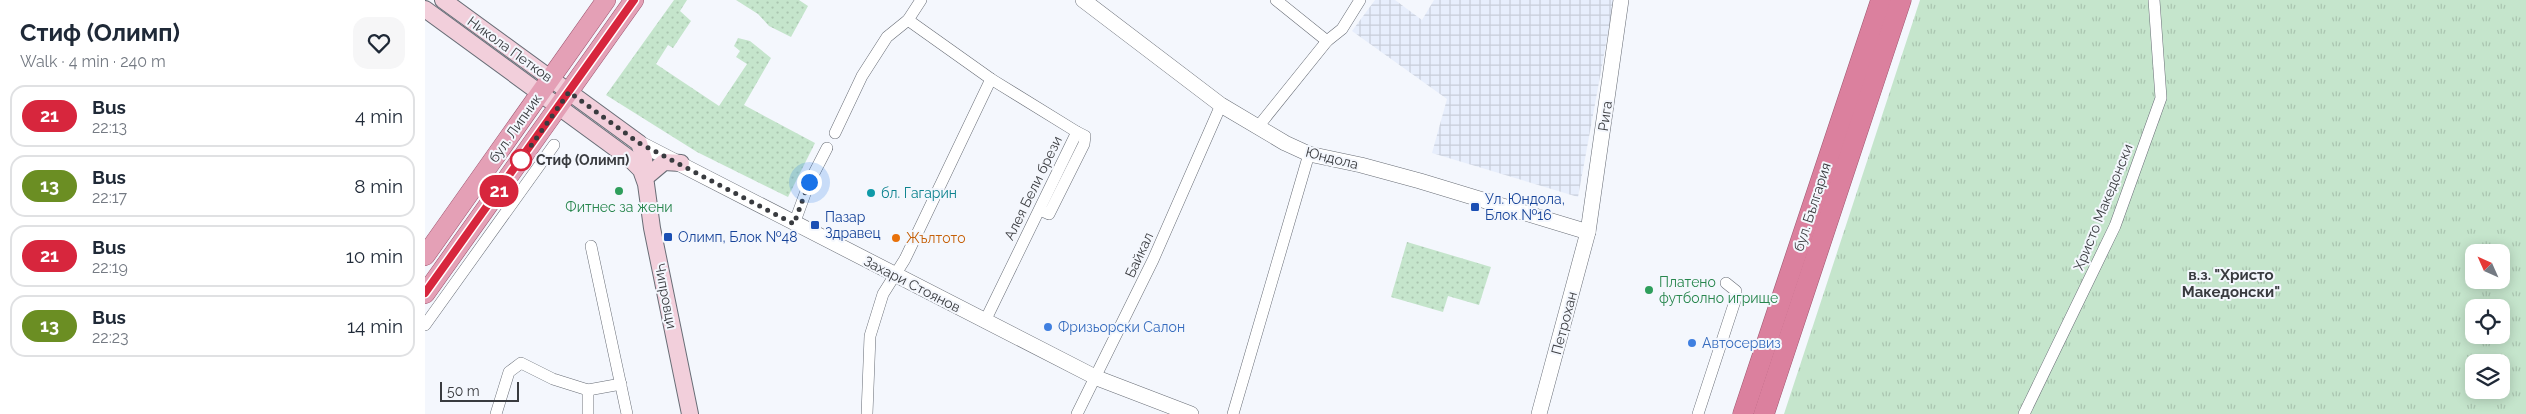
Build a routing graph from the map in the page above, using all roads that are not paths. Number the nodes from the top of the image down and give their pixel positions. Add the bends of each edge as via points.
1 (431, 0) edge
2 (443, 0) edge
3 (605, 0) edge
4 (634, 0) edge
5 (921, 0) edge
6 (1083, 0) edge
7 (1276, 0) edge
8 (1360, 0) edge
9 (1621, 0) edge
10 (1881, 0) edge
11 (1901, 0) edge
12 (2154, 0) edge
13 (425, 9) edge
14 (908, 20) junction
15 (1327, 41) junction
16 (991, 79) junction
17 (545, 86) junction
18 (564, 100) junction
19 (1221, 105) junction
20 (1257, 128) junction
21 (835, 133) dead end
22 (639, 143) junction
23 (554, 145) dead end
24 (827, 148) dead end
25 (1309, 154) junction
26 (681, 163) junction
27 (645, 178) junction
28 (794, 224) junction
29 (1588, 232) junction
30 (591, 246) dead end
31 (425, 256) edge
32 (895, 276) junction
33 (1725, 283) dead end
34 (425, 294) edge
35 (985, 321) junction
36 (425, 325) edge
37 (1097, 378) junction
38 (621, 384) junction
39 (587, 390) junction
40 (495, 414) edge
41 (588, 414) edge
42 (627, 414) edge
43 (690, 414) edge
44 (867, 414) edge
45 (1077, 414) edge
46 (1191, 414) edge
47 (1233, 414) edge
48 (1539, 414) edge
49 (1698, 414) edge
50 (1743, 414) edge
51 (1764, 414) edge
52 (2024, 414) edge

1 - 13 street
2 - 17 main road, Никола Петков
3 - 17 main road, бул. Липник
4 - 18 main road, бул. Липник
5 - 14 street
6 - 19 street, Юндола
7 - 15 street
8 - 15 street via 1343,29
9 - 29 street, Рига
10 - 50 highway, бул. България
11 - 51 highway, бул. България
12 - 52 street, Христо Македонски via 2161,98 2115,226
13 - 17 main road, Никола Петков
14 - 16 street, Алея Бели брези
14 - 21 street via 887,37 862,76
15 - 20 street
16 - 32 street
16 - 35 street, Алея Бели брези via 1077,132
17 - 18 main road, Никола Петков
17 - 31 main road, бул. Липник
18 - 22 main road, Никола Петков
18 - 27 main road, Никола Петков via 630,159
18 - 34 main road, бул. Липник
19 - 20 street, Юндола
19 - 37 street, Байкал
20 - 25 street, Юндола
22 - 26 street, Захари Стоянов
22 - 27 main road
23 - 36 street
24 - 28 street via 809,182
25 - 29 street, Юндола via 1421,181
25 - 47 street
26 - 27 main road via 664,162
26 - 28 street, Захари Стоянов
27 - 43 main road, Чипровци
28 - 32 street, Захари Стоянов
29 - 48 street, Петрохан
30 - 38 street
32 - 35 street, Захари Стоянов
32 - 44 street via 883,294 870,336
33 - 49 street via 1736,292 1737,298
35 - 37 street, Захари Стоянов
37 - 45 street, Байкал
37 - 46 street, Захари Стоянов
38 - 39 street
38 - 42 street
39 - 40 street via 553,379 521,363 509,372
39 - 41 street

